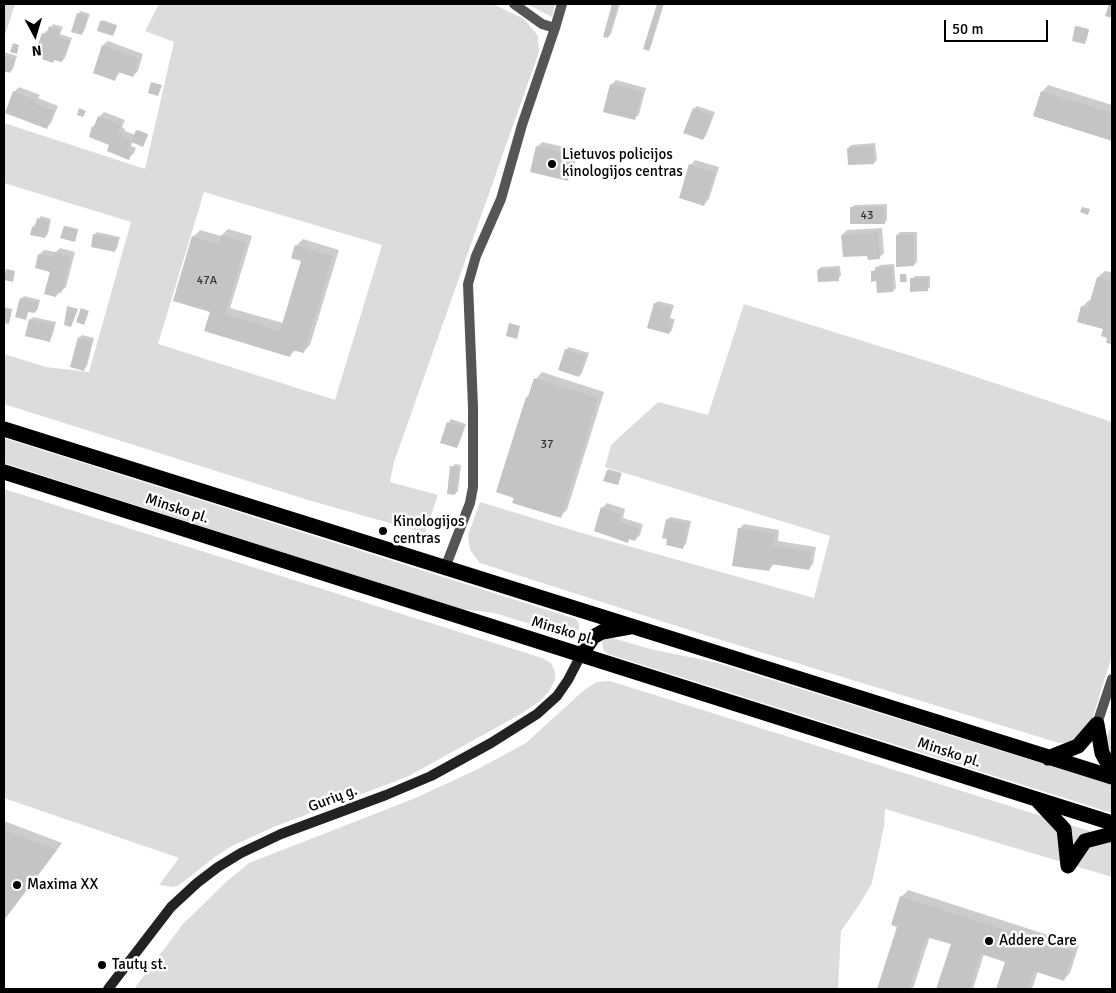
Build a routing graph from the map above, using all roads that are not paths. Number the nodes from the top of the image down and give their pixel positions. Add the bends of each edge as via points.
1 (514, 4) edge
2 (562, 4) edge
3 (556, 28) junction
4 (4, 429) edge
5 (4, 472) edge
6 (445, 568) junction
7 (633, 626) junction
8 (581, 655) junction
9 (1112, 679) edge
10 (1097, 724) junction
11 (1048, 758) junction
12 (1112, 771) edge
13 (1112, 778) edge
14 (1036, 799) junction
15 (1112, 823) edge
16 (1112, 834) edge
17 (108, 989) edge

1 - 3 street via 542,24
2 - 3 street
3 - 6 street via 522,125 501,199 476,256 468,284 473,488
4 - 6 highway, Minsko pl.
5 - 8 highway, Minsko pl.
6 - 7 highway, Minsko pl.
7 - 8 highway via 593,637
7 - 11 highway, Minsko pl.
8 - 14 highway, Minsko pl.
8 - 17 street, Gurių g. via 557,696 537,714 491,743 431,776 281,834 218,867 171,907
9 - 10 street
10 - 11 highway via 1078,746
10 - 12 highway via 1102,753
11 - 13 highway, Minsko pl.
14 - 15 highway, Minsko pl.
14 - 16 highway via 1064,829 1068,866 1085,841

